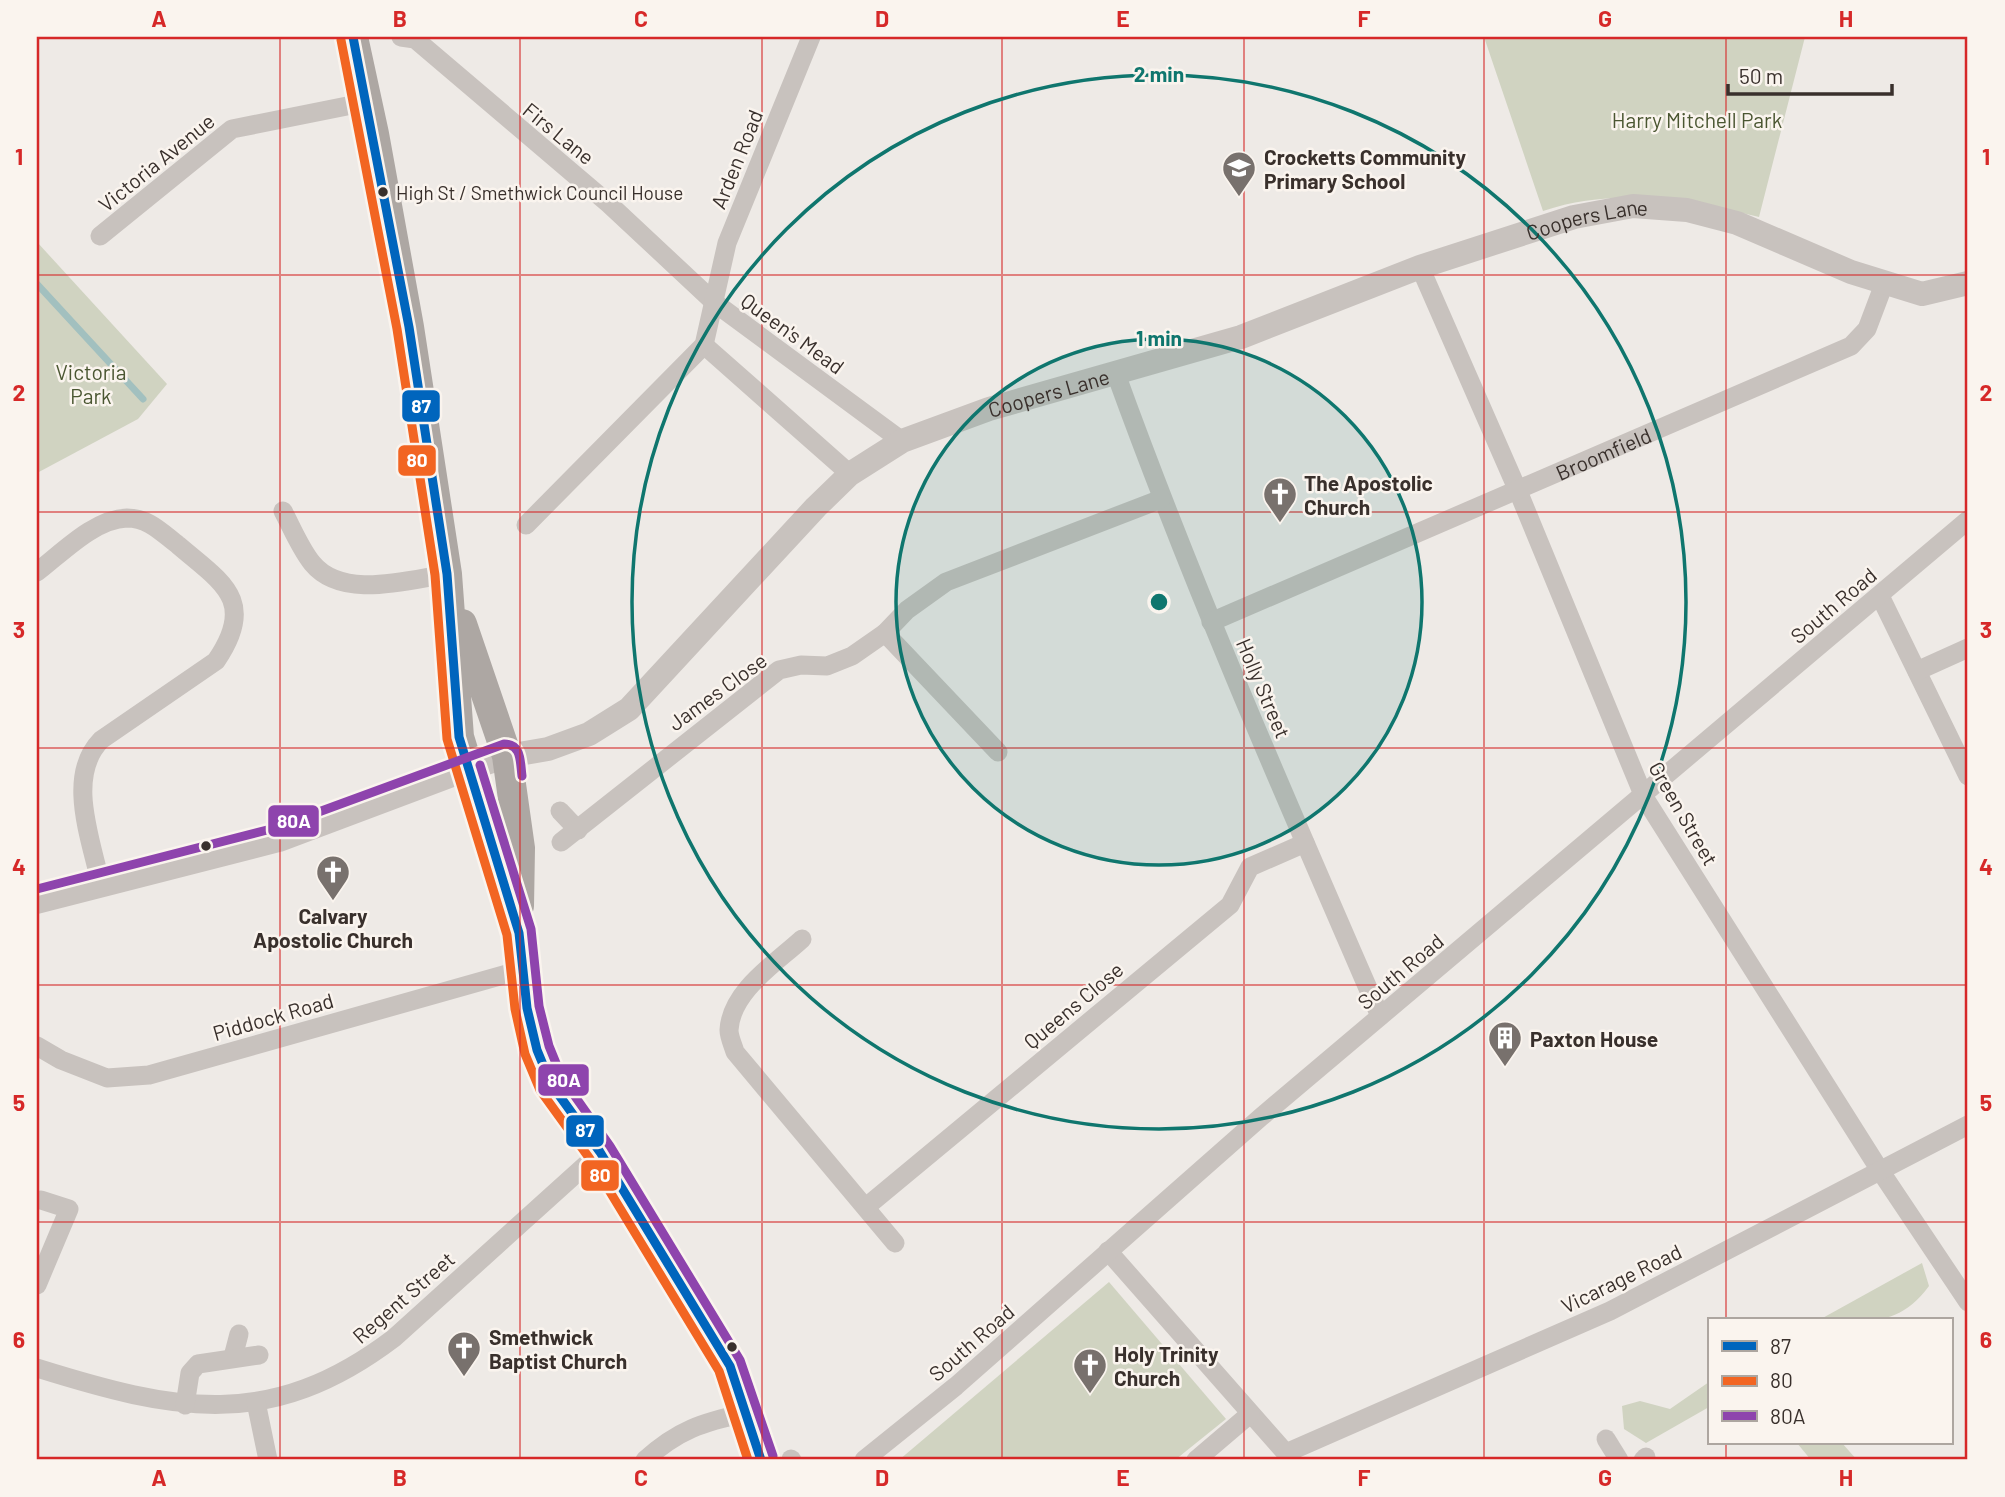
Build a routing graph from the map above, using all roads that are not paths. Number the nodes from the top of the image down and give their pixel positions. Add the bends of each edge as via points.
1 (401, 37) edge
2 (811, 37) edge
3 (359, 38) edge
4 (367, 102) junction
5 (100, 236) dead end
6 (1420, 267) junction
7 (1968, 283) edge
8 (1884, 284) junction
9 (715, 303) junction
10 (704, 345) junction
11 (1116, 374) junction
12 (902, 441) junction
13 (850, 474) junction
14 (1518, 491) junction
15 (1161, 499) junction
16 (283, 511) dead end
17 (1968, 520) edge
18 (526, 525) dead end
19 (37, 572) edge
20 (447, 574) junction
21 (1880, 596) junction
22 (1211, 622) junction
23 (885, 633) junction
24 (1968, 648) edge
25 (1917, 671) junction
26 (998, 752) dead end
27 (507, 757) junction
28 (468, 769) junction
29 (1968, 776) edge
30 (1644, 797) junction
31 (560, 811) dead end
32 (578, 830) junction
33 (561, 842) dead end
34 (1305, 843) junction
35 (101, 886) junction
36 (37, 902) edge
37 (519, 933) junction
38 (801, 939) dead end
39 (525, 969) junction
40 (1380, 1016) junction
41 (37, 1046) edge
42 (1968, 1125) edge
43 (600, 1152) junction
44 (1881, 1172) junction
45 (41, 1200) dead end
46 (866, 1207) junction
47 (895, 1243) dead end
48 (1108, 1251) junction
49 (37, 1285) edge
50 (1968, 1303) edge
51 (239, 1334) dead end
52 (259, 1355) dead end
53 (233, 1357) junction
54 (37, 1368) edge
55 (256, 1402) junction
56 (185, 1405) junction
57 (1250, 1414) junction
58 (1606, 1439) dead end
59 (751, 1443) edge
60 (1289, 1457) edge
61 (268, 1460) edge
62 (645, 1460) edge
63 (864, 1460) edge
64 (1196, 1460) edge
65 (1619, 1460) edge

1 - 9 street, Firs Lane via 415,39 545,148
2 - 9 street, Arden Road via 727,243
3 - 4 main road
4 - 5 street, Victoria Avenue via 232,129
4 - 20 main road
6 - 8 street, Coopers Lane via 1574,217 1633,205 1687,210 1737,223
6 - 11 street, Coopers Lane via 1241,337
6 - 14 street, Green Street
7 - 8 street via 1922,294
8 - 14 street, Broomfield via 1867,329 1851,346
9 - 10 street, Queen's Mead
9 - 12 street, Queen's Mead
10 - 13 street
10 - 18 street
11 - 12 street, Coopers Lane via 989,409
11 - 15 street, Holly Street
12 - 13 street, Coopers Lane
13 - 27 street, Coopers Lane via 629,709 589,734
14 - 22 street, Broomfield
14 - 30 street, Green Street
15 - 22 street, Holly Street
15 - 23 street, James Close via 946,582 907,610
16 - 20 street via 313,565 337,580 370,585
17 - 21 street, South Road
19 - 35 street via 110,521 130,518 156,526 223,581 231,597 234,617 229,643 216,661 90,751 81,786
20 - 27 main road
20 - 28 main road via 459,737
21 - 25 street
21 - 30 street, South Road
22 - 34 street, Holly Street
23 - 26 street
23 - 32 street, James Close via 852,656 827,666 779,670
24 - 25 street
25 - 29 street
27 - 28 street, Coopers Lane
27 - 37 main road via 520,848
28 - 35 street, Coopers Lane via 279,840
28 - 37 main road
30 - 40 street, South Road
30 - 44 street, Green Street
31 - 32 street
32 - 33 street, James Close
34 - 40 street, Holly Street
34 - 46 street, Queens Close via 1250,867 1230,905
35 - 36 street, Coopers Lane
37 - 39 main road
38 - 46 street via 748,990 735,1008 729,1031 735,1052
39 - 41 street, Piddock Road via 149,1076 107,1078
39 - 43 main road
40 - 48 street, South Road
42 - 44 street, Vicarage Road
43 - 55 street, Regent Street via 371,1356 325,1382
43 - 59 main road via 730,1366
44 - 50 street, Green Street
44 - 60 street, Vicarage Road via 1610,1311
45 - 49 street via 69,1209
46 - 47 street
48 - 57 street
48 - 63 street, South Road via 956,1386
51 - 53 street
52 - 53 street
53 - 56 street via 198,1364 190,1373
54 - 56 street, Regent Street via 115,1392
55 - 56 street, Regent Street
55 - 61 street
57 - 60 street
57 - 64 street
58 - 65 street
59 - 62 street via 707,1421 679,1432

